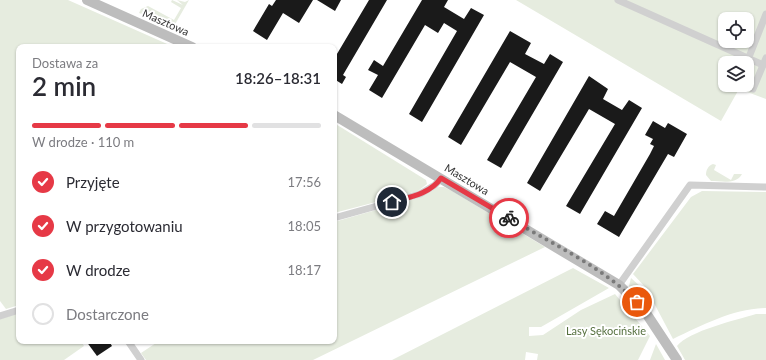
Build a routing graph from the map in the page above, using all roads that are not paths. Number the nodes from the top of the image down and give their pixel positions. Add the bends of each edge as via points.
1 (87, 0) edge
2 (618, 0) edge
3 (766, 14) edge
4 (185, 44) edge
5 (737, 56) edge
6 (750, 56) edge
7 (754, 61) edge
8 (765, 62) edge
9 (754, 87) edge
10 (337, 117) edge
11 (441, 178) junction
12 (766, 187) edge
13 (337, 217) edge
14 (620, 285) junction
15 (16, 311) edge
16 (0, 316) edge
17 (130, 344) edge
18 (141, 360) edge
19 (677, 360) edge

1 - 4 street, Masztowa
2 - 5 street
3 - 6 street
7 - 8 street
8 - 9 street
10 - 11 street, Masztowa
11 - 13 street via 420,194
11 - 14 street, Masztowa
12 - 14 street via 690,186
14 - 19 street, Masztowa via 644,310
15 - 16 street
17 - 18 street

